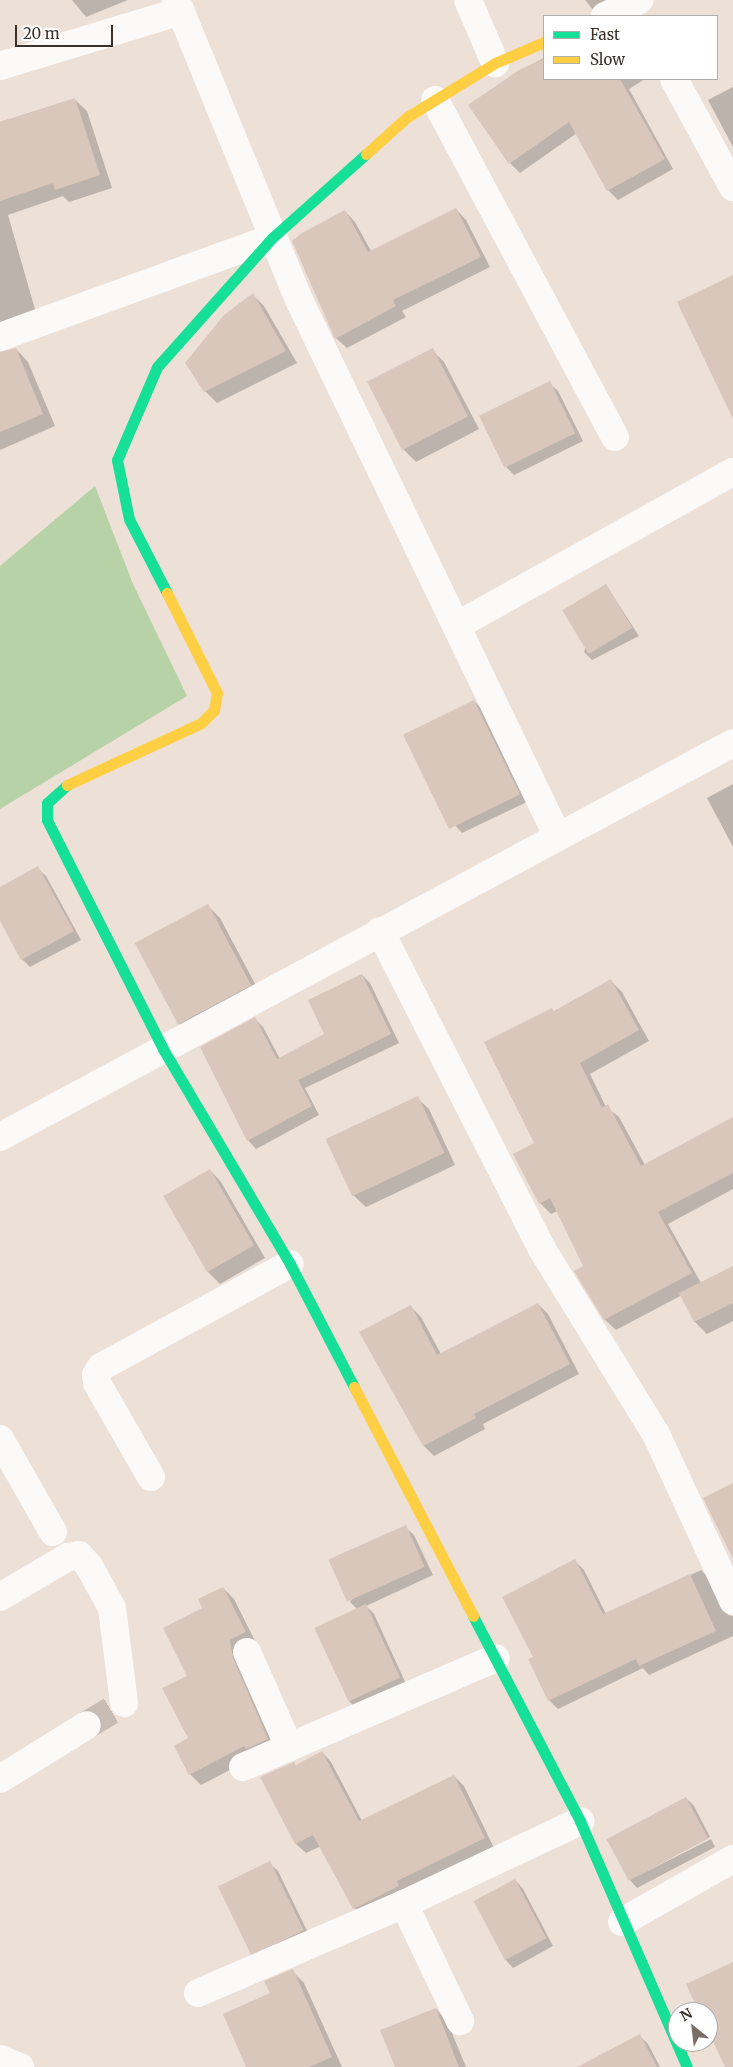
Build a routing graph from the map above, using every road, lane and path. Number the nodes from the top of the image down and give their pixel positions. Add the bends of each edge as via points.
1 (468, 0) edge
2 (179, 6) edge
3 (638, 7) edge
4 (608, 15) edge
5 (543, 42) edge
6 (495, 63) junction
7 (0, 66) edge
8 (675, 80) edge
9 (435, 100) junction
10 (733, 187) edge
11 (272, 238) junction
12 (0, 337) edge
13 (615, 437) dead end
14 (733, 472) edge
15 (456, 626) junction
16 (733, 743) edge
17 (557, 836) junction
18 (380, 931) junction
19 (163, 1049) junction
20 (0, 1137) edge
21 (290, 1264) junction
22 (0, 1439) edge
23 (151, 1477) dead end
24 (53, 1532) dead end
25 (0, 1597) edge
26 (733, 1601) edge
27 (247, 1652) dead end
28 (496, 1658) junction
29 (124, 1703) dead end
30 (87, 1725) tunnel mouth
31 (290, 1747) junction
32 (242, 1767) dead end
33 (0, 1779) edge
34 (580, 1821) junction
35 (733, 1859) edge
36 (404, 1904) junction
37 (622, 1922) junction
38 (198, 1993) dead end
39 (460, 2021) dead end
40 (0, 2059) edge
41 (20, 2067) edge
42 (687, 2067) edge

1 - 6 street
2 - 7 street
2 - 11 street
3 - 4 street
5 - 6 street
6 - 9 street
8 - 10 street
9 - 11 street via 407,117
9 - 13 street
11 - 12 street
11 - 15 street
11 - 19 street via 157,367 117,460 129,519 217,693 214,710 201,723 62,787 46,803 47,820 60,850
14 - 15 street
15 - 17 street
16 - 17 street
17 - 18 street
18 - 19 street
18 - 26 street via 542,1249 656,1434
19 - 20 street
19 - 21 street
21 - 23 street via 101,1366 96,1375 97,1383
21 - 28 street
22 - 24 street
25 - 29 street via 68,1557 79,1555 89,1566 112,1608
27 - 31 street
28 - 31 street
28 - 34 street
30 - 33 street
31 - 32 street
34 - 36 street
34 - 37 street
35 - 37 street
36 - 38 street
36 - 39 street
37 - 42 street
40 - 41 street

